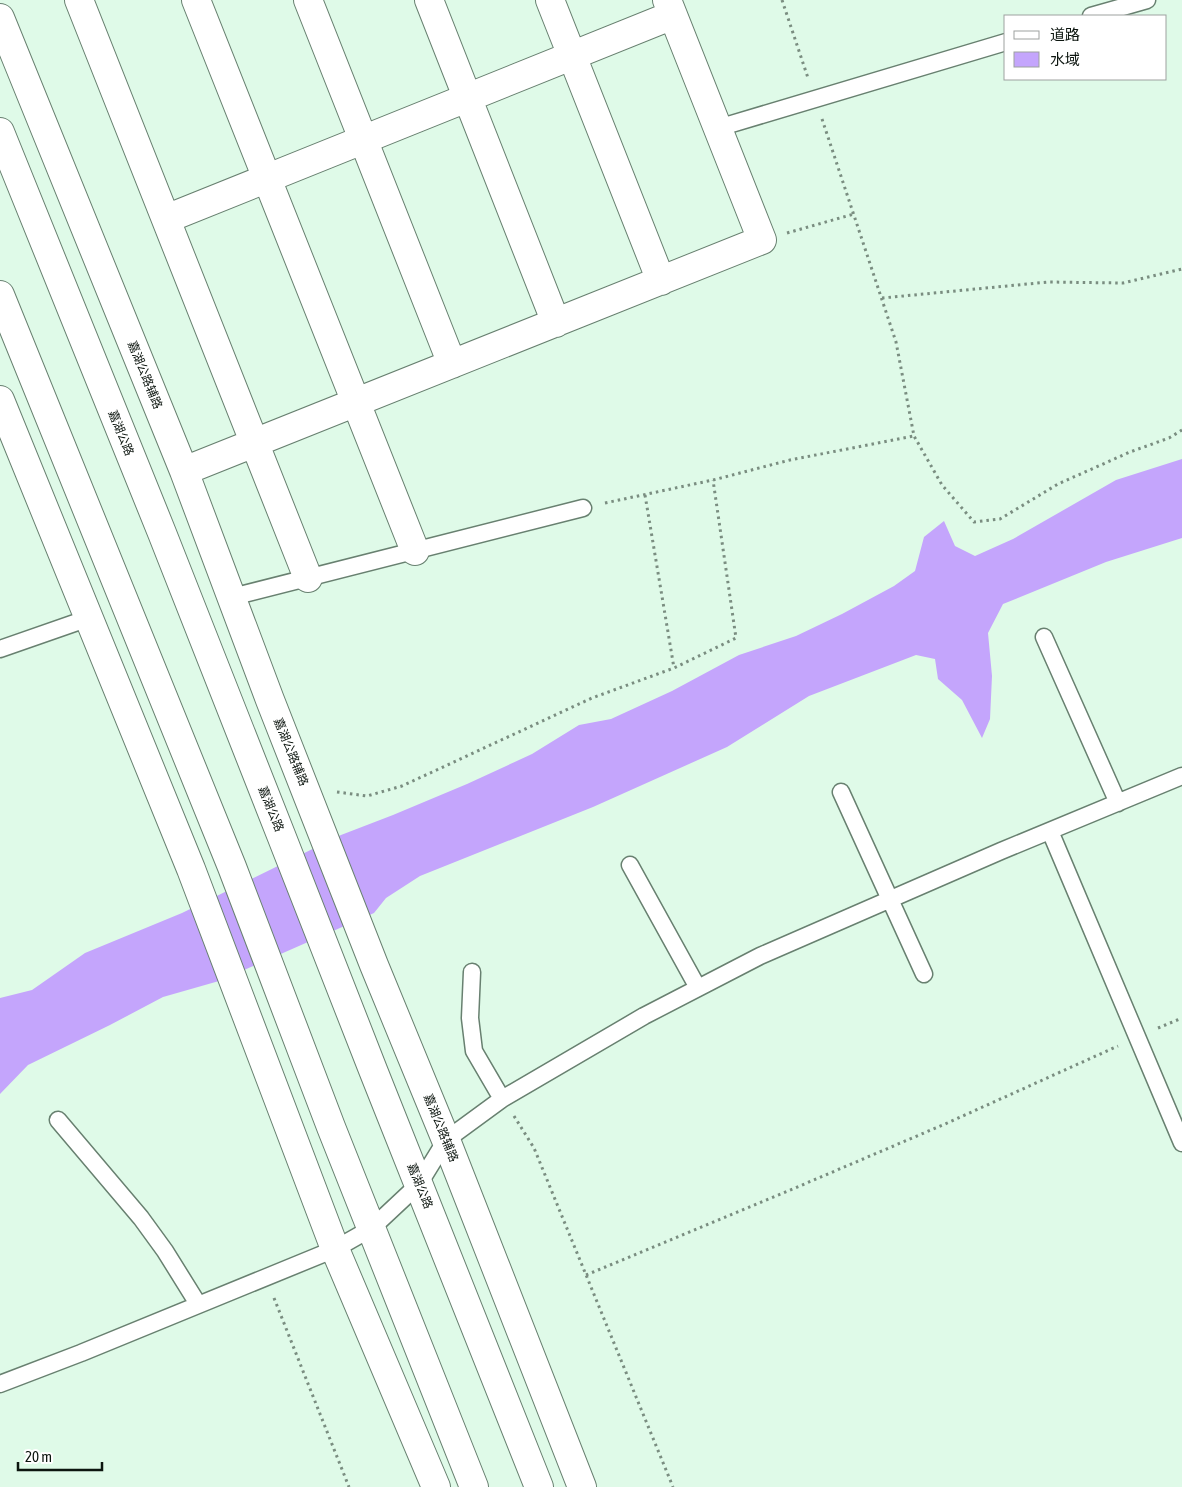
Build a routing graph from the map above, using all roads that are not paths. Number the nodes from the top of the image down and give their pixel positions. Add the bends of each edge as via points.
1 (79, 0) edge
2 (196, 0) edge
3 (308, 0) edge
4 (429, 0) edge
5 (550, 0) edge
6 (1147, 0) edge
7 (670, 7) edge
8 (1094, 15) edge
9 (0, 18) edge
10 (1004, 43) edge
11 (572, 55) junction
12 (468, 98) junction
13 (718, 128) junction
14 (0, 132) edge
15 (364, 139) junction
16 (267, 178) junction
17 (166, 219) junction
18 (661, 281) junction
19 (0, 295) edge
20 (556, 322) junction
21 (452, 364) junction
22 (0, 400) edge
23 (356, 403) junction
24 (255, 443) junction
25 (184, 471) junction
26 (583, 508) road end
27 (415, 551) junction
28 (308, 578) junction
29 (232, 597) junction
30 (88, 618) junction
31 (1044, 637) dead end
32 (0, 649) edge
33 (1182, 776) edge
34 (841, 792) dead end
35 (1118, 803) junction
36 (1050, 831) junction
37 (630, 865) dead end
38 (890, 900) junction
39 (472, 972) dead end
40 (924, 974) dead end
41 (698, 988) junction
42 (502, 1099) junction
43 (58, 1120) dead end
44 (446, 1140) junction
45 (1182, 1142) edge
46 (419, 1184) junction
47 (372, 1228) junction
48 (335, 1249) junction
49 (198, 1304) junction
50 (0, 1384) edge
51 (436, 1487) edge
52 (474, 1487) edge
53 (539, 1487) edge
54 (582, 1487) edge

1 - 17 street
2 - 16 street
3 - 15 street
4 - 12 street
5 - 11 street
6 - 8 lane
7 - 11 street
7 - 13 street
9 - 25 street, 嘉湖公路辅路
10 - 13 lane
11 - 12 street
11 - 18 street
12 - 15 street
12 - 20 street
13 - 18 street via 762,240
14 - 46 street, 嘉湖公路
15 - 16 street
15 - 21 street
16 - 17 street
16 - 23 street
17 - 24 street
18 - 20 street
19 - 47 street via 232,867
20 - 21 street
21 - 23 street
22 - 30 street
23 - 24 street
23 - 27 street
24 - 25 street
24 - 28 street
25 - 29 street, 嘉湖公路辅路
26 - 27 lane
27 - 28 lane
28 - 29 lane
29 - 44 street, 嘉湖公路辅路 via 374,965
30 - 32 lane
30 - 48 street via 191,869
31 - 35 lane
33 - 35 lane
34 - 38 lane
35 - 36 lane
36 - 38 lane
36 - 45 lane
37 - 41 lane
38 - 40 lane
38 - 41 lane via 760,956
39 - 42 lane via 470,1018 474,1051
41 - 42 lane
42 - 44 lane
43 - 49 lane via 141,1218
44 - 46 lane
44 - 54 street, 嘉湖公路辅路
46 - 47 lane
46 - 53 street, 嘉湖公路
47 - 48 lane
47 - 52 street
48 - 49 lane
48 - 51 street
49 - 50 lane via 81,1354

